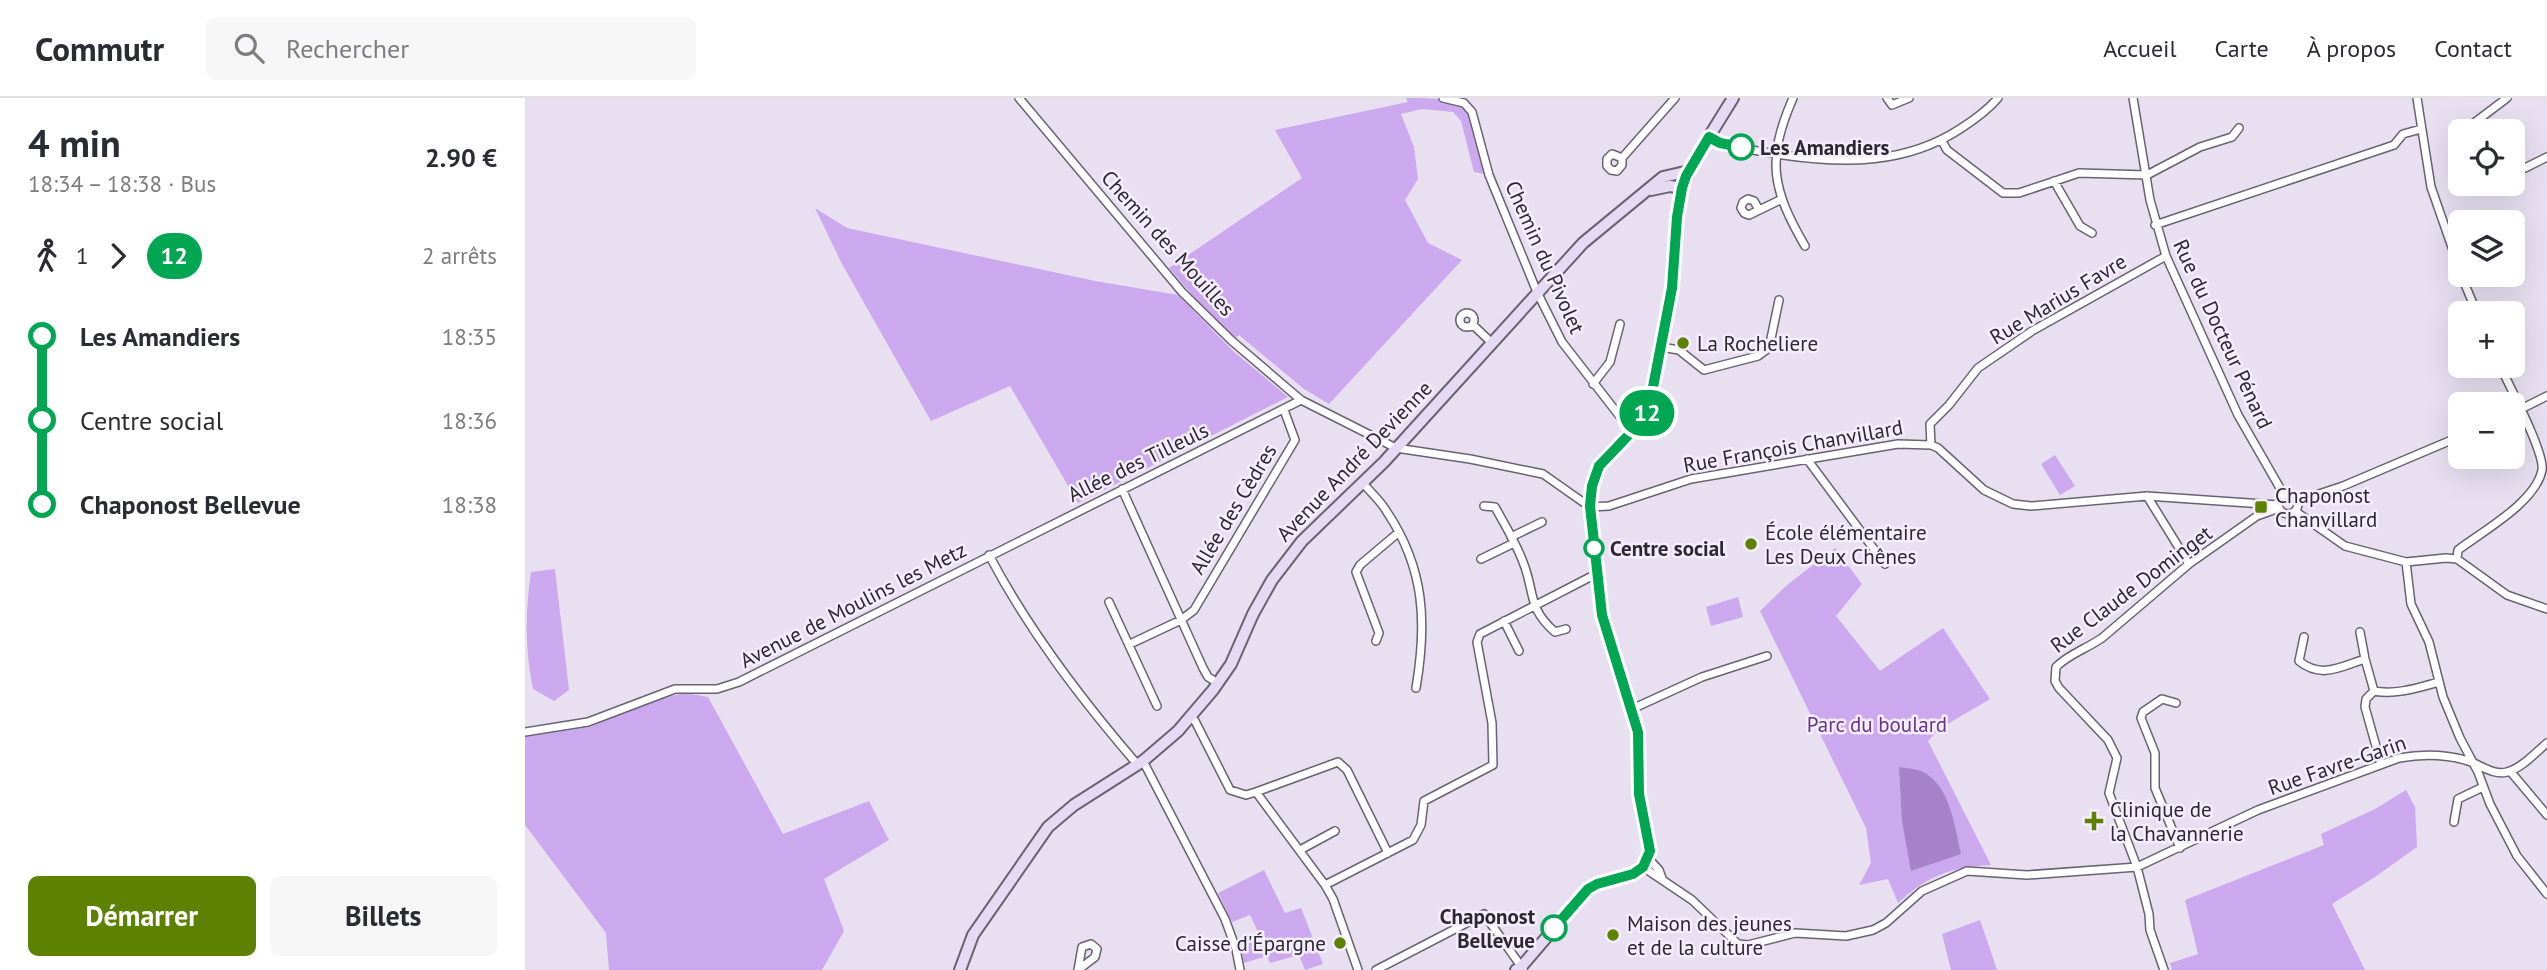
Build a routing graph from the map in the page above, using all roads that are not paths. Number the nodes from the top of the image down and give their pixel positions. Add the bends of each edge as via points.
1 (1019, 98) edge
2 (1443, 98) edge
3 (1675, 98) edge
4 (1733, 98) edge
5 (1793, 98) edge
6 (1887, 98) edge
7 (1908, 98) edge
8 (1998, 98) edge
9 (2133, 98) edge
10 (2417, 98) edge
11 (2507, 98) edge
12 (2478, 119) edge
13 (2239, 128) dead end
14 (2421, 129) junction
15 (1709, 137) junction
16 (1941, 141) junction
17 (1775, 154) junction
18 (2547, 157) edge
19 (1622, 158) dead end
20 (2525, 167) edge
21 (1689, 171) junction
22 (2147, 176) junction
23 (2054, 181) junction
24 (1682, 188) junction
25 (1649, 191) junction
26 (1780, 200) junction
27 (1759, 209) dead end
28 (2155, 225) junction
29 (2092, 233) dead end
30 (2448, 236) edge
31 (1805, 246) dead end
32 (2166, 256) junction
33 (1537, 292) junction
34 (1779, 300) dead end
35 (1620, 324) dead end
36 (1473, 325) dead end
37 (1492, 343) junction
38 (1661, 347) junction
39 (1593, 384) junction
40 (2547, 396) edge
41 (1301, 400) junction
42 (2525, 407) edge
43 (1284, 410) junction
44 (2525, 420) edge
45 (1632, 432) junction
46 (2448, 442) edge
47 (1931, 445) junction
48 (1396, 448) junction
49 (1808, 459) junction
50 (1363, 483) junction
51 (1122, 489) junction
52 (2284, 495) junction
53 (2147, 496) junction
54 (2298, 501) junction
55 (1484, 506) dead end
56 (1590, 506) junction
57 (2279, 507) junction
58 (2295, 511) junction
59 (1542, 522) dead end
60 (1399, 532) junction
61 (1512, 540) junction
62 (989, 555) junction
63 (1481, 559) dead end
64 (2457, 559) junction
65 (2406, 562) junction
66 (1885, 564) dead end
67 (2189, 564) junction
68 (1596, 574) junction
69 (1109, 602) dead end
70 (1535, 604) junction
71 (2547, 609) edge
72 (1181, 620) junction
73 (1504, 621) junction
74 (1566, 629) dead end
75 (2360, 632) dead end
76 (2304, 637) dead end
77 (1376, 641) dead end
78 (1130, 644) junction
79 (1519, 651) dead end
80 (1767, 656) dead end
81 (2365, 659) junction
82 (2439, 682) junction
83 (1218, 683) junction
84 (1416, 688) dead end
85 (2374, 691) junction
86 (2176, 703) dead end
87 (1157, 706) dead end
88 (1632, 709) junction
89 (1190, 717) junction
90 (525, 732) edge
91 (2547, 743) edge
92 (2471, 762) junction
93 (1140, 763) junction
94 (2381, 764) junction
95 (2510, 771) junction
96 (2483, 787) junction
97 (1256, 792) junction
98 (2547, 816) edge
99 (2454, 822) dead end
100 (1335, 831) dead end
101 (2180, 848) junction
102 (1300, 850) junction
103 (1388, 853) junction
104 (1645, 863) junction
105 (2137, 867) junction
106 (1325, 886) junction
107 (2547, 894) edge
108 (1520, 969) edge
109 (960, 970) edge
110 (1240, 970) edge
111 (1359, 970) edge
112 (1376, 970) edge
113 (2164, 970) edge

1 - 41 street, Chemin des Mouilles via 1182,292
2 - 33 street, Chemin du Pivolet via 1464,103 1472,112 1489,175
3 - 19 street
4 - 15 street
5 - 17 street via 1780,126
6 - 7 street via 1892,105
8 - 16 street via 1976,119
9 - 22 street, Rue du Docteur Pénard
10 - 14 street
11 - 12 street
13 - 22 street via 2232,137 2200,147
14 - 28 street via 2349,162
14 - 30 street via 2431,187
15 - 17 street
15 - 21 street
16 - 17 street via 1874,160
16 - 23 street via 2003,193 2019,193
17 - 26 street
18 - 20 street
21 - 24 street
21 - 25 street, Avenue André Devienne via 1663,177
22 - 23 street via 2079,173
22 - 28 street, Rue du Docteur Pénard
23 - 29 street via 2080,226
24 - 25 street
24 - 38 street
25 - 33 street, Avenue André Devienne via 1583,243
26 - 27 street
26 - 31 street
28 - 32 street, Rue du Docteur Pénard
32 - 47 street, Rue Marius Favre via 2032,331 1978,368 1930,424
32 - 52 street, Rue du Docteur Pénard via 2238,415
33 - 37 street, Avenue André Devienne
33 - 39 street, Chemin du Pivolet via 1562,342
34 - 38 street via 1769,348 1758,356 1705,370 1679,350
35 - 39 street via 1610,362
36 - 37 street
37 - 48 street, Avenue André Devienne
38 - 45 street via 1649,408
39 - 45 street, Chemin du Pivolet
40 - 42 street
41 - 43 street, Allée des Tilleuls
41 - 48 street, Chemin des Mouilles
43 - 51 street, Allée des Tilleuls
43 - 72 street, Allée des Cèdres via 1295,440 1194,610
44 - 64 street via 2542,458 2539,477 2528,496 2458,550
45 - 56 street via 1599,466
46 - 54 street
47 - 49 street, Rue François Chanvillard via 1898,444
47 - 53 street, Rue François Chanvillard via 1983,491 2013,504
48 - 50 street, Avenue André Devienne
48 - 56 street, Chemin des Mouilles via 1543,474
49 - 56 street, Rue François Chanvillard via 1691,479 1609,506
49 - 66 street
50 - 60 street
50 - 83 street, Avenue André Devienne via 1290,553
51 - 62 street, Allée des Tilleuls
51 - 72 street
52 - 54 street
52 - 57 street
53 - 57 street, Rue François Chanvillard
53 - 67 street
54 - 58 street
55 - 61 street via 1495,507
56 - 68 street
57 - 58 street via 2287,514
57 - 67 street, Rue Claude Dominget via 2257,516
58 - 65 street via 2345,546
59 - 61 street
60 - 77 street via 1356,572 1379,633
60 - 84 street via 1422,599
61 - 63 street
61 - 70 street via 1525,565
62 - 90 street, Avenue de Moulins les Metz via 728,687 675,689 589,722
62 - 93 street, Avenue de Moulins les Metz via 1041,643
64 - 65 street
64 - 71 street via 2507,595
65 - 82 street via 2411,604 2429,642
67 - 105 street, Rue Claude Dominget via 2102,638 2056,667 2059,688 2108,740 2117,758 2109,793
68 - 70 street
68 - 88 street via 1602,615
69 - 78 street
70 - 73 street
70 - 74 street via 1555,632
72 - 78 street
72 - 83 street via 1205,672
73 - 79 street
73 - 103 street via 1480,634 1477,642 1492,723 1493,765 1428,798 1417,835
75 - 81 street
76 - 81 street via 2299,661 2317,672
78 - 87 street
80 - 88 street via 1702,677
81 - 85 street
82 - 85 street via 2387,694
82 - 92 street
83 - 89 street, Avenue André Devienne
85 - 94 street via 2365,708
86 - 101 street via 2162,699 2141,718 2155,753 2155,788
88 - 104 street via 1638,732 1639,794 1648,837
89 - 93 street, Avenue André Devienne
89 - 97 street via 1230,790 1246,795
91 - 95 street
92 - 94 street, Rue Favre-Garin via 2418,754
92 - 95 street, Rue Favre-Garin via 2492,771
92 - 96 street
93 - 109 street, Avenue André Devienne via 1048,827 973,935
93 - 110 street, Avenue de Moulins les Metz via 1225,919
94 - 101 street, Rue Favre-Garin via 2258,810
95 - 98 street
96 - 99 street via 2458,799
96 - 107 street via 2522,864
97 - 102 street
97 - 103 street via 1338,762 1347,770
100 - 102 street
101 - 105 street, Rue Favre-Garin
102 - 106 street
103 - 106 street
104 - 105 street, Rue Favre-Garin via 1743,946 1782,935 1846,936 1873,930 1922,891 1967,871 2027,875
104 - 108 street via 1633,874 1588,889
105 - 113 street
106 - 111 street
108 - 112 street via 1484,914

